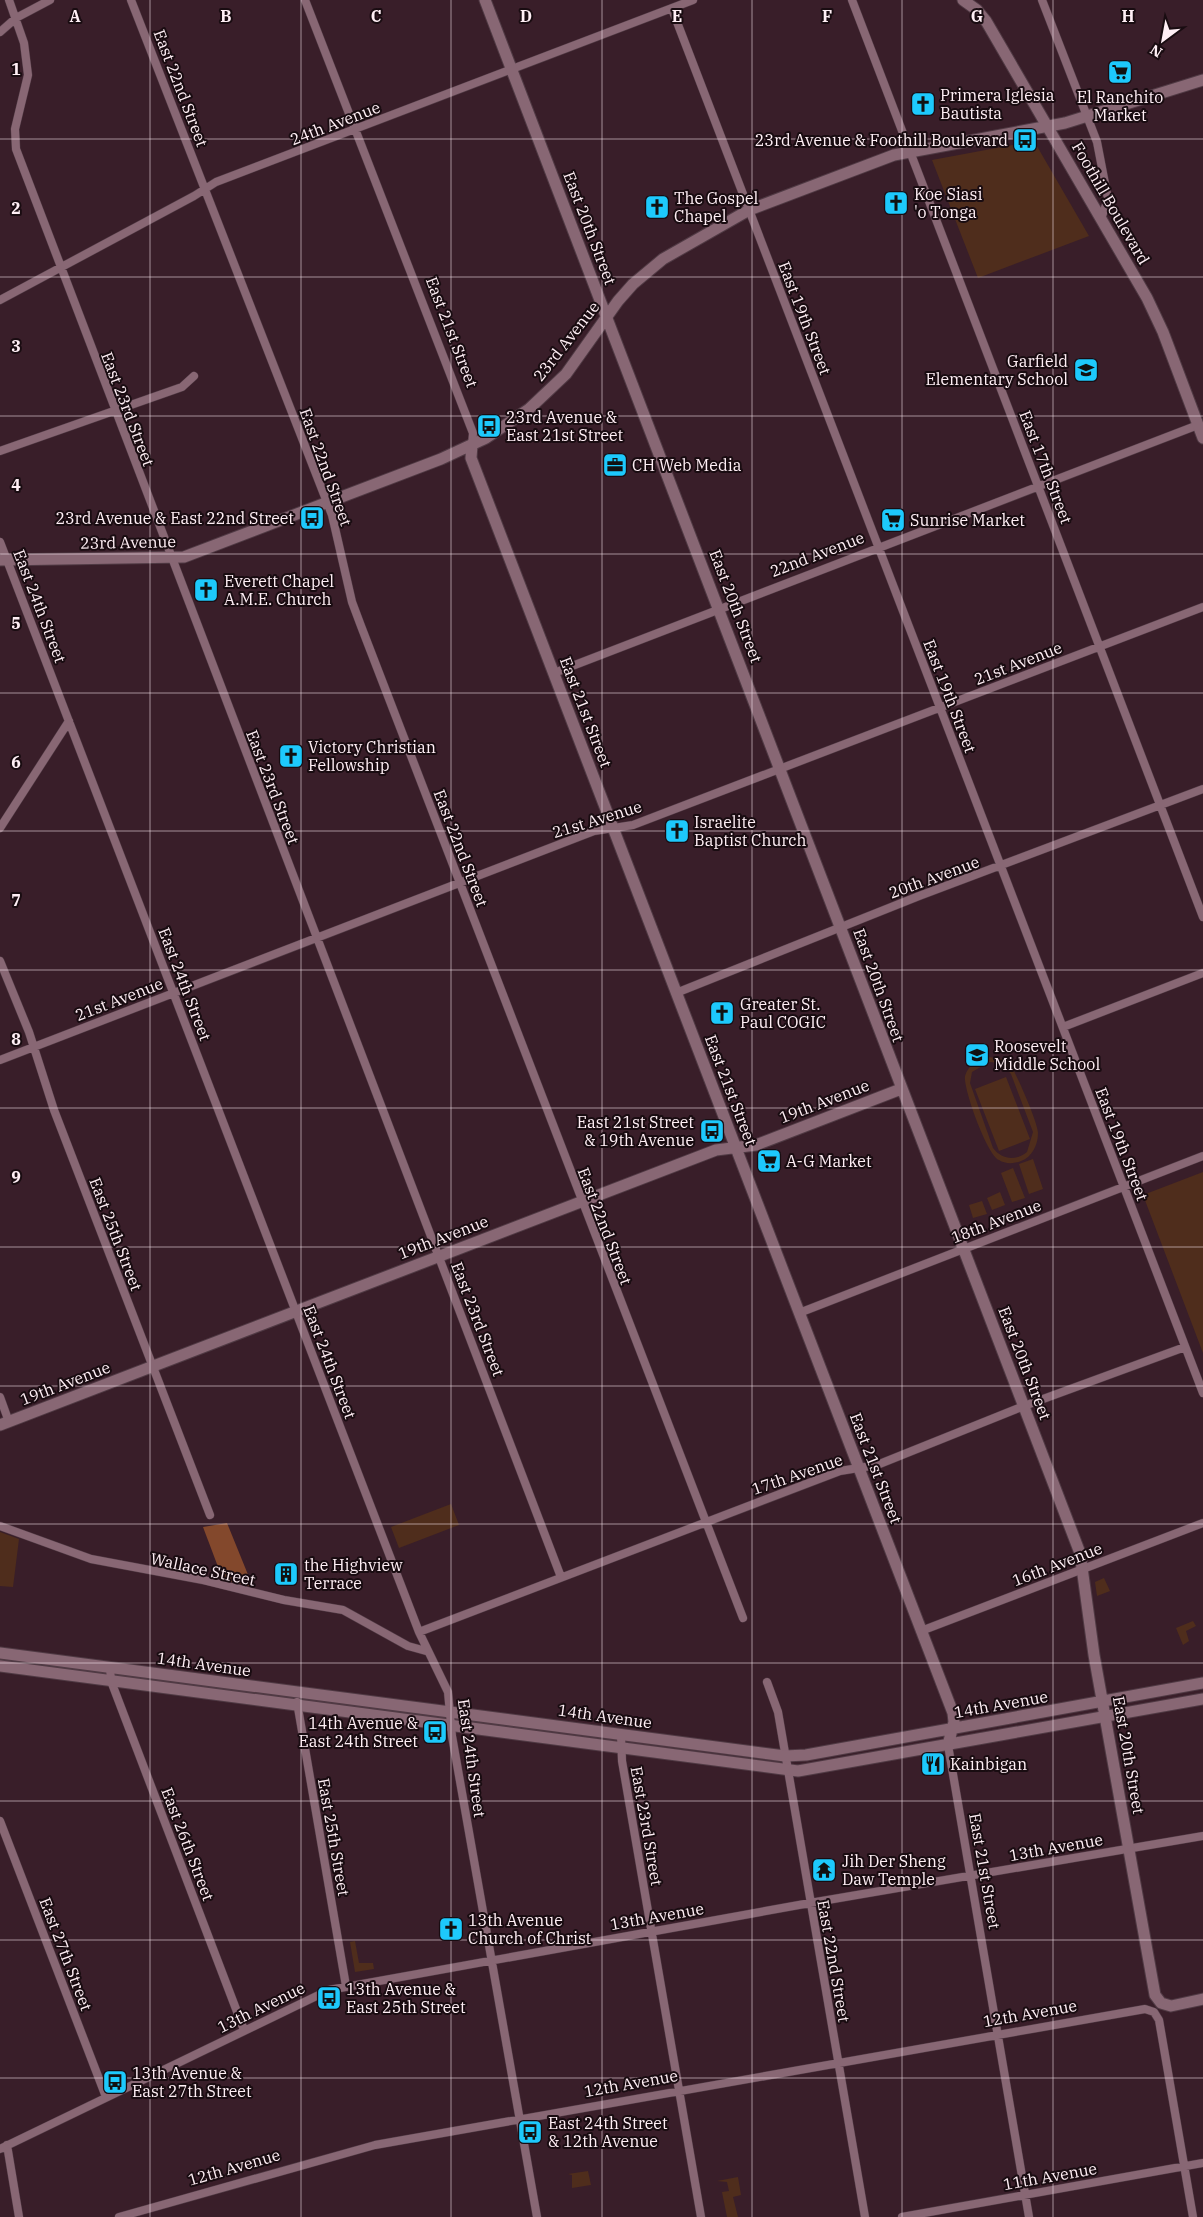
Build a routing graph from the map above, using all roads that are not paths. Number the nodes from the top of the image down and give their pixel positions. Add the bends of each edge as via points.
1 (9, 0) edge
2 (50, 0) edge
3 (131, 0) edge
4 (305, 0) edge
5 (485, 0) edge
6 (694, 0) edge
7 (852, 0) edge
8 (963, 0) edge
9 (1042, 0) edge
10 (672, 9) junction
11 (16, 18) junction
12 (0, 32) edge
13 (512, 70) junction
14 (1203, 80) edge
15 (1087, 115) junction
16 (1047, 126) junction
17 (357, 129) junction
18 (908, 152) junction
19 (205, 188) junction
20 (749, 210) junction
21 (1101, 219) junction
22 (60, 269) junction
23 (0, 300) edge
24 (606, 317) junction
25 (194, 376) dead end
26 (114, 411) junction
27 (1200, 424) edge
28 (1203, 438) edge
29 (472, 445) junction
30 (0, 451) edge
31 (1038, 487) junction
32 (326, 503) junction
33 (0, 542) edge
34 (880, 548) junction
35 (170, 558) junction
36 (4, 560) edge
37 (1203, 607) edge
38 (719, 608) junction
39 (1100, 646) junction
40 (554, 672) junction
41 (939, 707) junction
42 (69, 721) junction
43 (780, 768) junction
44 (1203, 790) edge
45 (1162, 805) junction
46 (0, 828) edge
47 (613, 828) junction
48 (1001, 867) junction
49 (459, 882) junction
50 (1203, 917) edge
51 (841, 928) junction
52 (316, 938) junction
53 (0, 962) edge
54 (1203, 973) edge
55 (174, 992) junction
56 (676, 993) junction
57 (1063, 1027) junction
58 (33, 1047) junction
59 (0, 1060) edge
60 (901, 1089) junction
61 (735, 1147) junction
62 (1203, 1156) edge
63 (1124, 1188) junction
64 (581, 1201) junction
65 (964, 1249) junction
66 (439, 1256) junction
67 (297, 1312) junction
68 (799, 1313) junction
69 (1185, 1347) junction
70 (152, 1366) junction
71 (1203, 1393) edge
72 (0, 1397) edge
73 (1024, 1406) junction
74 (5, 1424) edge
75 (858, 1468) junction
76 (210, 1515) dead end
77 (705, 1522) junction
78 (1203, 1523) edge
79 (0, 1526) edge
80 (1081, 1569) junction
81 (561, 1577) junction
82 (742, 1618) dead end
83 (921, 1631) junction
84 (419, 1632) junction
85 (426, 1651) junction
86 (0, 1653) edge
87 (0, 1666) edge
88 (110, 1667) junction
89 (110, 1681) junction
90 (767, 1682) dead end
91 (1203, 1683) edge
92 (298, 1692) junction
93 (1203, 1699) edge
94 (1104, 1702) junction
95 (297, 1705) junction
96 (451, 1713) junction
97 (1106, 1717) junction
98 (452, 1726) junction
99 (952, 1729) junction
100 (621, 1735) junction
101 (948, 1745) junction
102 (620, 1748) junction
103 (785, 1756) junction
104 (787, 1770) junction
105 (0, 1820) edge
106 (1203, 1836) edge
107 (1129, 1849) junction
108 (970, 1876) junction
109 (810, 1903) junction
110 (651, 1932) junction
111 (492, 1960) junction
112 (346, 1986) junction
113 (1203, 2000) edge
114 (1158, 2008) junction
115 (244, 2030) junction
116 (998, 2036) junction
117 (838, 2062) junction
118 (679, 2092) junction
119 (106, 2097) junction
120 (520, 2119) junction
121 (3, 2147) edge
122 (1203, 2163) edge
123 (1184, 2166) junction
124 (1026, 2194) junction
125 (19, 2217) edge
126 (119, 2217) edge
127 (537, 2217) edge
128 (701, 2217) edge
129 (866, 2217) edge
130 (902, 2217) edge
131 (1029, 2217) edge
132 (1194, 2217) edge

1 - 11 street, East 23rd Street
2 - 11 street
3 - 19 street, East 22nd Street
4 - 17 street, East 21st Street
5 - 13 street, East 20th Street
6 - 10 street, 24th Avenue
7 - 18 street, East 17th Street
8 - 16 street, Foothill Boulevard via 982,15
9 - 15 street
10 - 13 street, 24th Avenue
10 - 20 street, East 19th Street
11 - 12 street
11 - 22 street, East 23rd Street via 24,43 28,75 15,129 16,150
13 - 17 street, 24th Avenue
13 - 24 street, East 20th Street
14 - 15 street, 23rd Avenue
15 - 16 street, 23rd Avenue
15 - 21 street via 1097,142 1108,199
16 - 18 street, 23rd Avenue
16 - 21 street, Foothill Boulevard
17 - 19 street, 24th Avenue
17 - 29 street, East 21st Street via 473,432
18 - 20 street, 23rd Avenue
18 - 31 street, East 17th Street
19 - 22 street, 24th Avenue
19 - 32 street, East 22nd Street
20 - 24 street, 23rd Avenue via 652,267
20 - 34 street, East 19th Street
21 - 27 street, Foothill Boulevard via 1152,308
22 - 23 street, 24th Avenue
22 - 26 street, East 23rd Street
24 - 29 street, 23rd Avenue via 566,374 544,396 512,422
24 - 38 street, East 20th Street
25 - 26 street via 182,386
26 - 30 street
26 - 35 street, East 23rd Street
27 - 28 street, Foothill Boulevard
27 - 31 street, 22nd Avenue
29 - 32 street, 23rd Avenue
29 - 40 street, East 21st Street via 471,458
31 - 34 street, 22nd Avenue
31 - 39 street, East 17th Street
32 - 35 street, 23rd Avenue via 189,556
32 - 49 street, East 22nd Street via 332,515 352,602
33 - 36 street, East 24th Street
34 - 38 street, 22nd Avenue
34 - 41 street, East 19th Street
35 - 36 street, 23rd Avenue
35 - 52 street, East 23rd Street
36 - 42 street, East 24th Street
37 - 39 street, 21st Avenue
38 - 40 street, 22nd Avenue
38 - 43 street, East 20th Street
39 - 41 street, 21st Avenue
39 - 45 street, East 17th Street
40 - 47 street, East 21st Street
41 - 43 street, 21st Avenue
41 - 48 street, East 19th Street
42 - 46 street
42 - 55 street, East 24th Street
43 - 47 street, 21st Avenue via 633,825
43 - 51 street, East 20th Street
44 - 45 street, 20th Avenue
45 - 48 street, 20th Avenue
45 - 50 street, East 17th Street
47 - 49 street, 21st Avenue via 594,831
47 - 56 street, East 21st Street
48 - 51 street, 20th Avenue
48 - 57 street, East 19th Street
49 - 52 street, 21st Avenue
49 - 64 street, East 22nd Street
51 - 56 street, 20th Avenue
51 - 60 street, East 20th Street
52 - 55 street, 21st Avenue
52 - 66 street, East 23rd Street
53 - 58 street, East 25th Street
54 - 57 street
55 - 58 street, 21st Avenue
55 - 67 street, East 24th Street
56 - 61 street, East 21st Street
57 - 63 street, East 19th Street
58 - 59 street, 21st Avenue
58 - 70 street, East 25th Street
60 - 61 street, 19th Avenue via 756,1145
60 - 65 street, East 20th Street
61 - 64 street, 19th Avenue via 716,1150
61 - 68 street, East 21st Street
62 - 63 street, 18th Avenue
63 - 65 street, 18th Avenue
63 - 69 street, East 19th Street
64 - 66 street, 19th Avenue
64 - 77 street, East 22nd Street
65 - 68 street, 18th Avenue
65 - 73 street, East 20th Street
66 - 67 street, 19th Avenue
66 - 81 street, East 23rd Street
67 - 70 street, 19th Avenue
67 - 84 street, East 24th Street
68 - 75 street, East 21st Street
69 - 71 street, East 19th Street
69 - 73 street, 17th Avenue
70 - 74 street, 19th Avenue
70 - 76 street, East 25th Street
72 - 74 street
73 - 75 street, 17th Avenue via 877,1465
73 - 80 street, East 20th Street via 1080,1552
75 - 77 street, 17th Avenue via 840,1470
75 - 83 street, East 21st Street
77 - 81 street, 17th Avenue
77 - 82 street, East 22nd Street
78 - 80 street, 16th Avenue
79 - 85 street, Wallace Street via 90,1560 343,1610 408,1646
80 - 83 street, 16th Avenue
80 - 94 street, East 20th Street
81 - 84 street, 17th Avenue
83 - 99 street, East 21st Street via 953,1713
84 - 85 street, East 24th Street
85 - 96 street, East 24th Street via 448,1692
86 - 88 street, 14th Avenue
87 - 89 street, 14th Avenue
88 - 89 street, East 26th Street
88 - 92 street, 14th Avenue
89 - 95 street, 14th Avenue
89 - 115 street, East 26th Street
90 - 103 street, East 22nd Street via 778,1712
91 - 94 street, 14th Avenue
92 - 95 street, East 25th Street
92 - 96 street, 14th Avenue
93 - 97 street, 14th Avenue
94 - 97 street, East 20th Street
94 - 99 street, 14th Avenue
95 - 98 street, 14th Avenue
95 - 112 street, East 25th Street
96 - 98 street, East 24th Street
96 - 100 street, 14th Avenue
97 - 101 street, 14th Avenue
97 - 107 street, East 20th Street
98 - 102 street, 14th Avenue
98 - 111 street, East 24th Street
99 - 101 street, East 21st Street
99 - 103 street, 14th Avenue
100 - 102 street, East 23rd Street
100 - 103 street, 14th Avenue
101 - 104 street, 14th Avenue
101 - 108 street, East 21st Street
102 - 104 street, 14th Avenue
102 - 110 street, East 23rd Street
103 - 104 street, East 22nd Street
104 - 109 street, East 22nd Street
105 - 119 street, East 27th Street
106 - 107 street, 13th Avenue
107 - 108 street, 13th Avenue
107 - 114 street, East 20th Street
108 - 109 street, 13th Avenue
108 - 116 street, East 21st Street
109 - 110 street, 13th Avenue
109 - 117 street, East 22nd Street
110 - 111 street, 13th Avenue
110 - 118 street, East 23rd Street
111 - 112 street, 13th Avenue
111 - 120 street, East 24th Street
112 - 115 street, 13th Avenue via 326,1991
113 - 114 street, 12th Avenue
114 - 116 street, 12th Avenue
114 - 123 street, East 20th Street
115 - 119 street, 13th Avenue
116 - 117 street, 12th Avenue
116 - 124 street, East 21st Street
117 - 118 street, 12th Avenue
117 - 129 street, East 22nd Street
118 - 120 street, 12th Avenue
118 - 128 street, East 23rd Street
119 - 121 street, 13th Avenue
120 - 126 street, 12th Avenue via 375,2145
120 - 127 street, East 24th Street
121 - 125 street
122 - 123 street, 11th Avenue
123 - 124 street, 11th Avenue
123 - 132 street, East 20th Street
124 - 130 street, 11th Avenue
124 - 131 street, East 21st Street

